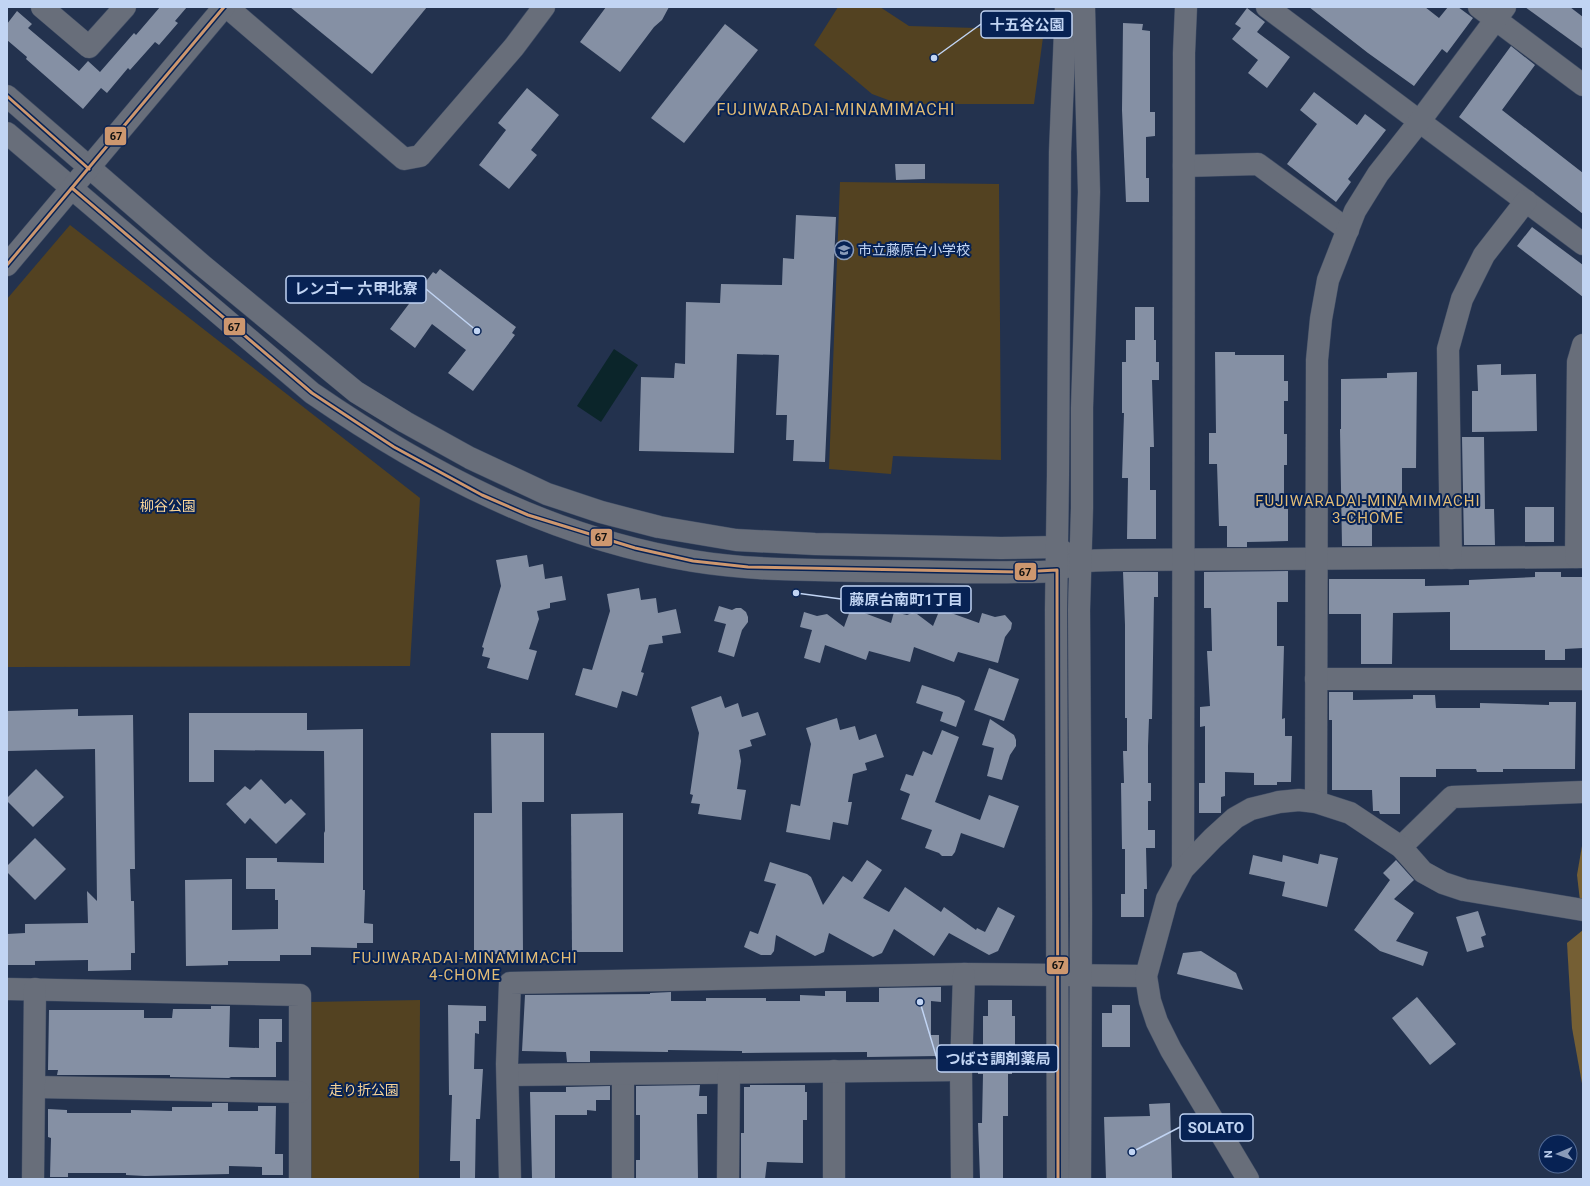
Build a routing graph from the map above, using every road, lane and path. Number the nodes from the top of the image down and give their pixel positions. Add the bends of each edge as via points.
1 (42, 7) edge
2 (125, 7) edge
3 (226, 7) edge
4 (544, 7) edge
5 (1066, 7) edge
6 (1084, 7) edge
7 (1186, 7) edge
8 (1267, 7) edge
9 (1493, 11) edge
10 (1583, 85) edge
11 (7, 96) edge
12 (1419, 122) junction
13 (7, 133) edge
14 (1184, 166) junction
15 (89, 169) junction
16 (72, 188) junction
17 (1526, 201) junction
18 (1348, 230) junction
19 (1583, 244) edge
20 (7, 265) edge
21 (1583, 345) edge
22 (1056, 547) junction
23 (1580, 557) edge
24 (1183, 558) junction
25 (1451, 558) junction
26 (1315, 559) junction
27 (1080, 562) junction
28 (1057, 570) junction
29 (1316, 679) junction
30 (1583, 679) edge
31 (1583, 792) edge
32 (1316, 802) junction
33 (1401, 847) junction
34 (1183, 870) junction
35 (1583, 910) edge
36 (964, 974) junction
37 (1069, 975) junction
38 (1146, 976) junction
39 (7, 989) edge
40 (35, 990) junction
41 (961, 1070) junction
42 (834, 1071) junction
43 (729, 1073) junction
44 (623, 1074) junction
45 (508, 1075) junction
46 (35, 1087) junction
47 (299, 1092) junction
48 (33, 1179) edge
49 (300, 1179) edge
50 (510, 1179) edge
51 (623, 1179) edge
52 (728, 1179) edge
53 (834, 1179) edge
54 (962, 1179) edge
55 (1058, 1179) edge
56 (1080, 1179) edge
57 (1248, 1179) edge

1 - 2 street via 89,47
3 - 4 street via 404,159 420,156 514,47
3 - 15 street
5 - 22 street via 1060,152
6 - 27 street via 1089,192
7 - 14 street
8 - 12 street
9 - 10 street
9 - 12 street
11 - 15 street
12 - 17 street
12 - 18 street via 1378,174 1355,211
13 - 16 street
14 - 18 street via 1258,164
14 - 24 street
15 - 16 street
15 - 22 street via 356,392 470,458 547,494 601,512 659,527 736,540 815,544
16 - 20 street
16 - 28 street via 312,393 394,447 482,494 528,515 635,548 693,561 837,570
17 - 19 street
17 - 25 street via 1484,255 1462,300 1448,349
18 - 26 street via 1328,280 1321,319 1317,360
21 - 23 street via 1578,362
22 - 27 street
22 - 28 street
23 - 25 street
24 - 26 street
24 - 27 street
24 - 34 street
25 - 26 street
26 - 29 street
27 - 28 street
27 - 37 street
28 - 37 street
29 - 30 street
29 - 32 street
31 - 33 street via 1452,797
32 - 33 street via 1350,813
32 - 34 street via 1299,800 1251,809 1235,818
33 - 35 street via 1423,872 1443,883 1464,890
34 - 38 street via 1167,899
36 - 37 street
36 - 41 street
36 - 45 street via 510,983
37 - 38 street
37 - 55 street
37 - 56 street
38 - 57 street via 1157,1022
39 - 40 street
40 - 46 street
40 - 47 street via 300,995
41 - 42 street
41 - 54 street
42 - 43 street
42 - 53 street
43 - 44 street
43 - 52 street
44 - 45 street
44 - 51 street
45 - 50 street
46 - 47 street
46 - 48 street
47 - 49 street

